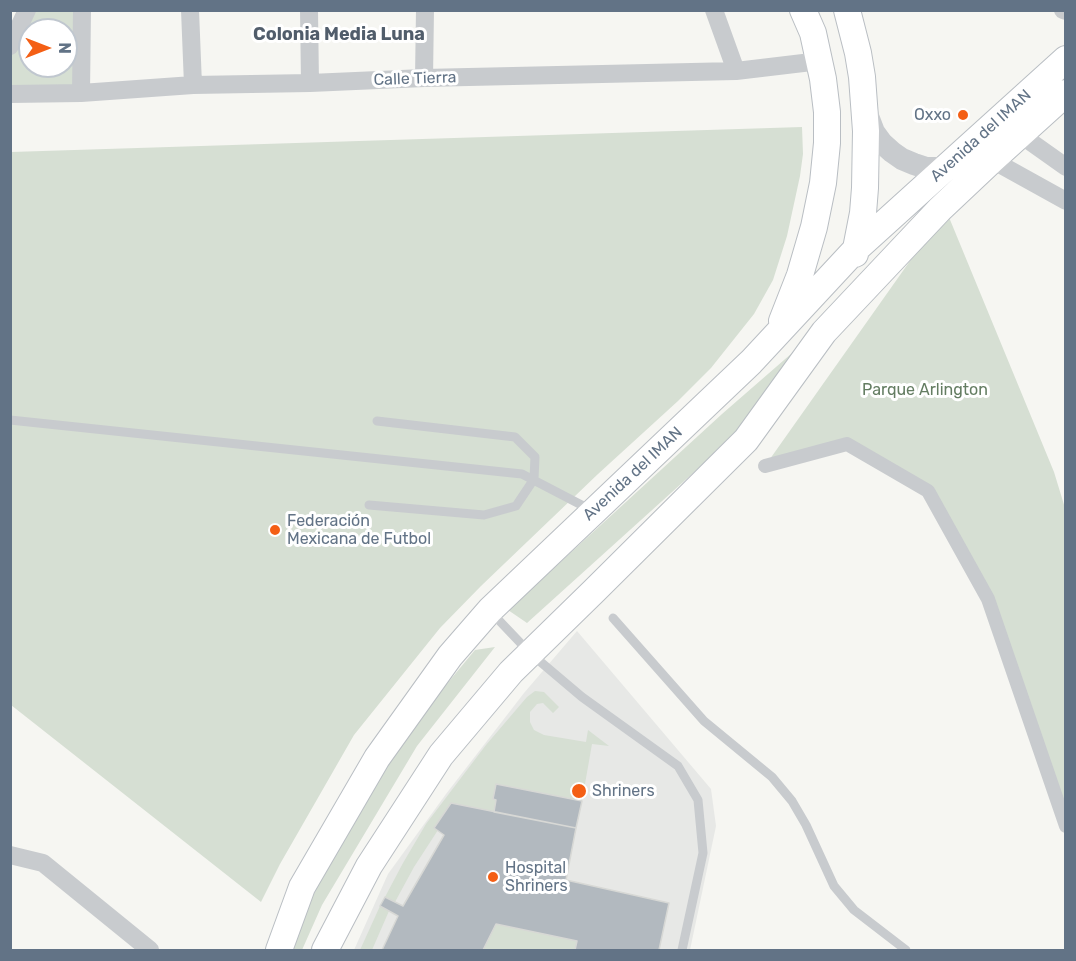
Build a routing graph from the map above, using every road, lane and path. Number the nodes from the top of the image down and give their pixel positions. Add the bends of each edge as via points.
1 (27, 10) edge
2 (82, 10) edge
3 (190, 10) edge
4 (309, 10) edge
5 (425, 10) edge
6 (714, 10) edge
7 (803, 10) edge
8 (847, 10) edge
9 (10, 46) edge
10 (1065, 59) edge
11 (820, 60) junction
12 (736, 71) junction
13 (424, 78) junction
14 (310, 83) junction
15 (193, 85) junction
16 (81, 93) junction
17 (1065, 93) edge
18 (10, 94) edge
19 (865, 109) junction
20 (1000, 119) junction
21 (1020, 134) junction
22 (969, 147) junction
23 (992, 160) junction
24 (1065, 167) edge
25 (945, 168) junction
26 (1065, 201) edge
27 (857, 248) junction
28 (824, 332) junction
29 (774, 338) junction
30 (10, 420) edge
31 (377, 421) dead end
32 (765, 466) dead end
33 (534, 479) junction
34 (369, 505) dead end
35 (594, 511) junction
36 (489, 610) junction
37 (614, 618) dead end
38 (531, 652) junction
39 (1065, 826) edge
40 (10, 855) edge
41 (150, 951) edge
42 (279, 951) edge
43 (325, 951) edge
44 (682, 951) edge
45 (906, 951) edge

1 - 9 street
2 - 16 street
3 - 15 street
4 - 14 street
5 - 13 street
6 - 12 street
7 - 11 main road
8 - 19 main road via 858,53
10 - 20 main road, Avenida del IMAN
11 - 12 street, Calle Tierra
11 - 29 main road via 827,127 819,207 800,275
12 - 13 street, Calle Tierra
13 - 14 street, Calle Tierra
14 - 15 street, Calle Tierra
15 - 16 street, Calle Tierra
16 - 18 street, Calle Tierra
17 - 21 main road, Avenida del IMAN
19 - 25 street via 874,132 891,152 926,168
19 - 27 main road via 865,188
20 - 21 street
20 - 22 main road, Avenida del IMAN
21 - 23 main road, Avenida del IMAN
21 - 24 street
22 - 23 street
22 - 25 main road, Avenida del IMAN
23 - 26 street
23 - 28 main road, Avenida del IMAN
25 - 27 main road, Avenida del IMAN
27 - 28 main road via 843,295
27 - 29 main road, Avenida del IMAN
28 - 38 main road, Avenida del IMAN via 746,440
29 - 35 main road, Avenida del IMAN
30 - 33 lane via 522,474
31 - 33 lane via 515,437 536,457
32 - 39 street via 847,444 928,491 988,599
33 - 34 lane via 516,506 484,515
33 - 35 lane
35 - 36 main road, Avenida del IMAN
36 - 38 lane
36 - 42 main road, Avenida del IMAN via 450,656 377,758 302,887
37 - 45 lane via 704,721 772,777 806,825 834,886 854,910
38 - 43 main road, Avenida del IMAN via 441,755 369,866
38 - 44 lane via 582,697 678,766 698,800 703,853
40 - 41 street via 42,863

